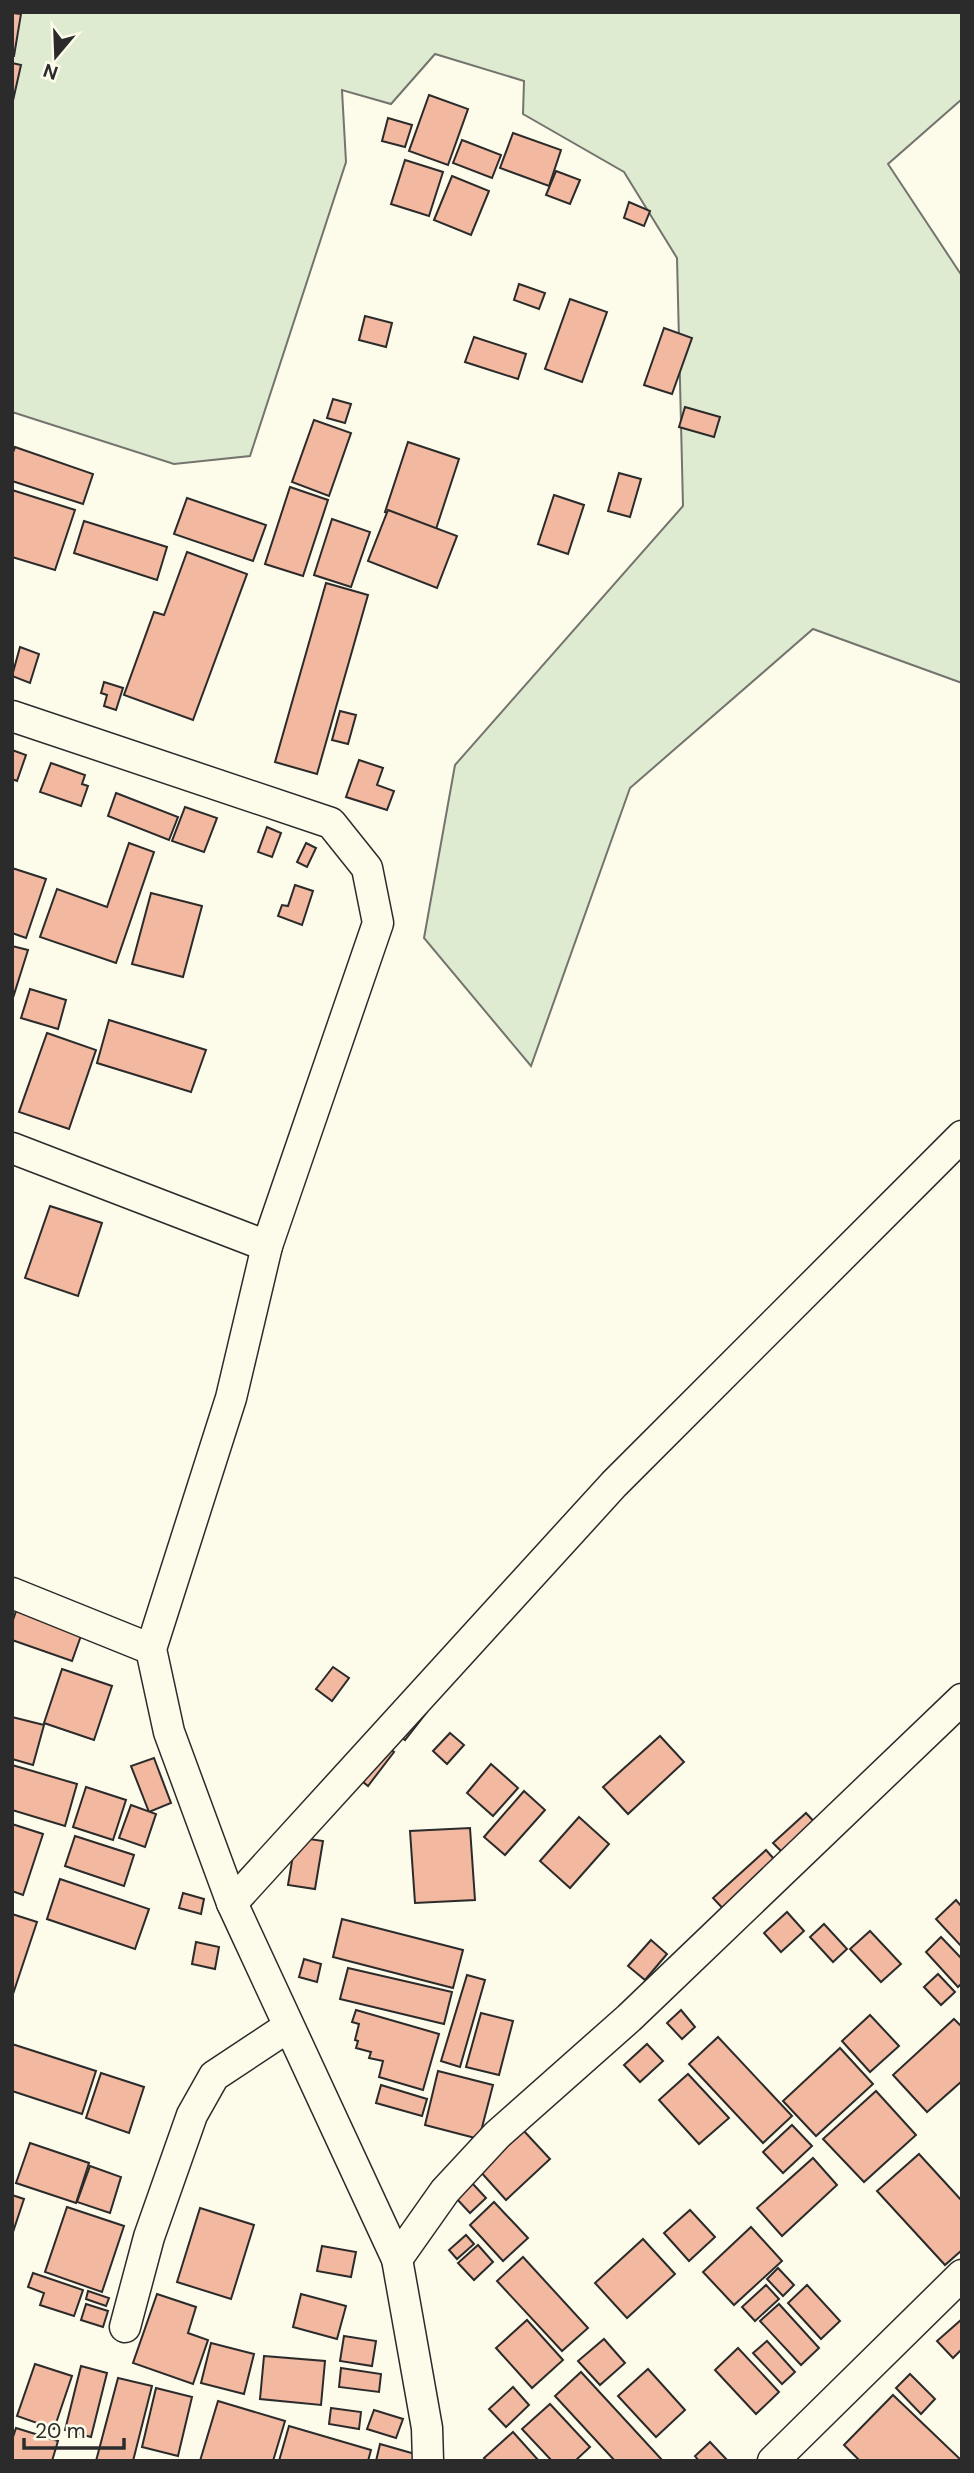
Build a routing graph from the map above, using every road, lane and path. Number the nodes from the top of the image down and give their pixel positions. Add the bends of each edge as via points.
1 (12, 716) edge
2 (962, 1136) edge
3 (12, 1148) edge
4 (267, 1246) junction
5 (12, 1593) edge
6 (151, 1649) junction
7 (962, 1699) edge
8 (232, 1903) junction
9 (288, 2028) junction
10 (397, 2259) junction
11 (962, 2275) edge
12 (125, 2327) dead end
13 (428, 2461) edge
14 (773, 2461) edge

1 - 4 street via 331,823 367,868 378,923
2 - 8 street via 614,1484
3 - 4 street
4 - 6 street via 232,1398
5 - 6 street
6 - 8 street via 169,1732
7 - 10 street via 629,2018 497,2135 445,2191
8 - 9 street
9 - 10 street
9 - 12 street via 214,2076 192,2115 149,2237
10 - 13 street via 427,2428
11 - 14 street

